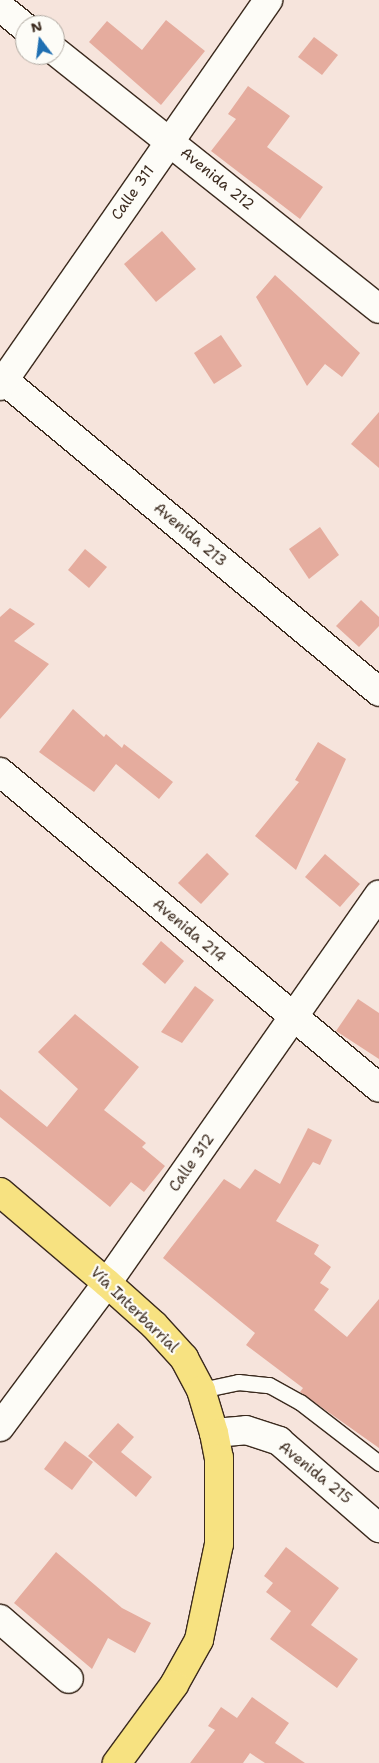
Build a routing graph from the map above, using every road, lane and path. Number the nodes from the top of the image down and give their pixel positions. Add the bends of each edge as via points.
1 (268, 0) edge
2 (0, 7) edge
3 (15, 19) edge
4 (65, 59) edge
5 (169, 141) junction
6 (379, 309) edge
7 (1, 381) edge
8 (379, 692) edge
9 (0, 772) edge
10 (379, 895) edge
11 (295, 1019) junction
12 (379, 1088) edge
13 (0, 1192) edge
14 (108, 1283) junction
15 (201, 1390) junction
16 (0, 1428) edge
17 (214, 1432) junction
18 (379, 1463) edge
19 (379, 1528) edge
20 (0, 1618) edge
21 (69, 1679) dead end
22 (117, 1763) edge

1 - 5 street, Calle 311
2 - 3 street
4 - 5 street, Avenida 212
5 - 6 street, Avenida 212
5 - 7 street, Calle 311
7 - 8 street, Avenida 213
9 - 11 street, Avenida 214
10 - 11 street, Calle 312
11 - 12 street, Avenida 214
11 - 14 street, Calle 312
13 - 14 main road, Vía Interbarrial
14 - 15 main road, Vía Interbarrial via 184,1358
14 - 16 street, Calle 312
15 - 17 main road, Vía Interbarrial
15 - 18 lane via 238,1382 269,1385 300,1402
17 - 19 street, Avenida 215 via 246,1430 279,1441
17 - 22 main road, Vía Interbarrial via 219,1458 219,1544 199,1640 174,1685
20 - 21 street

